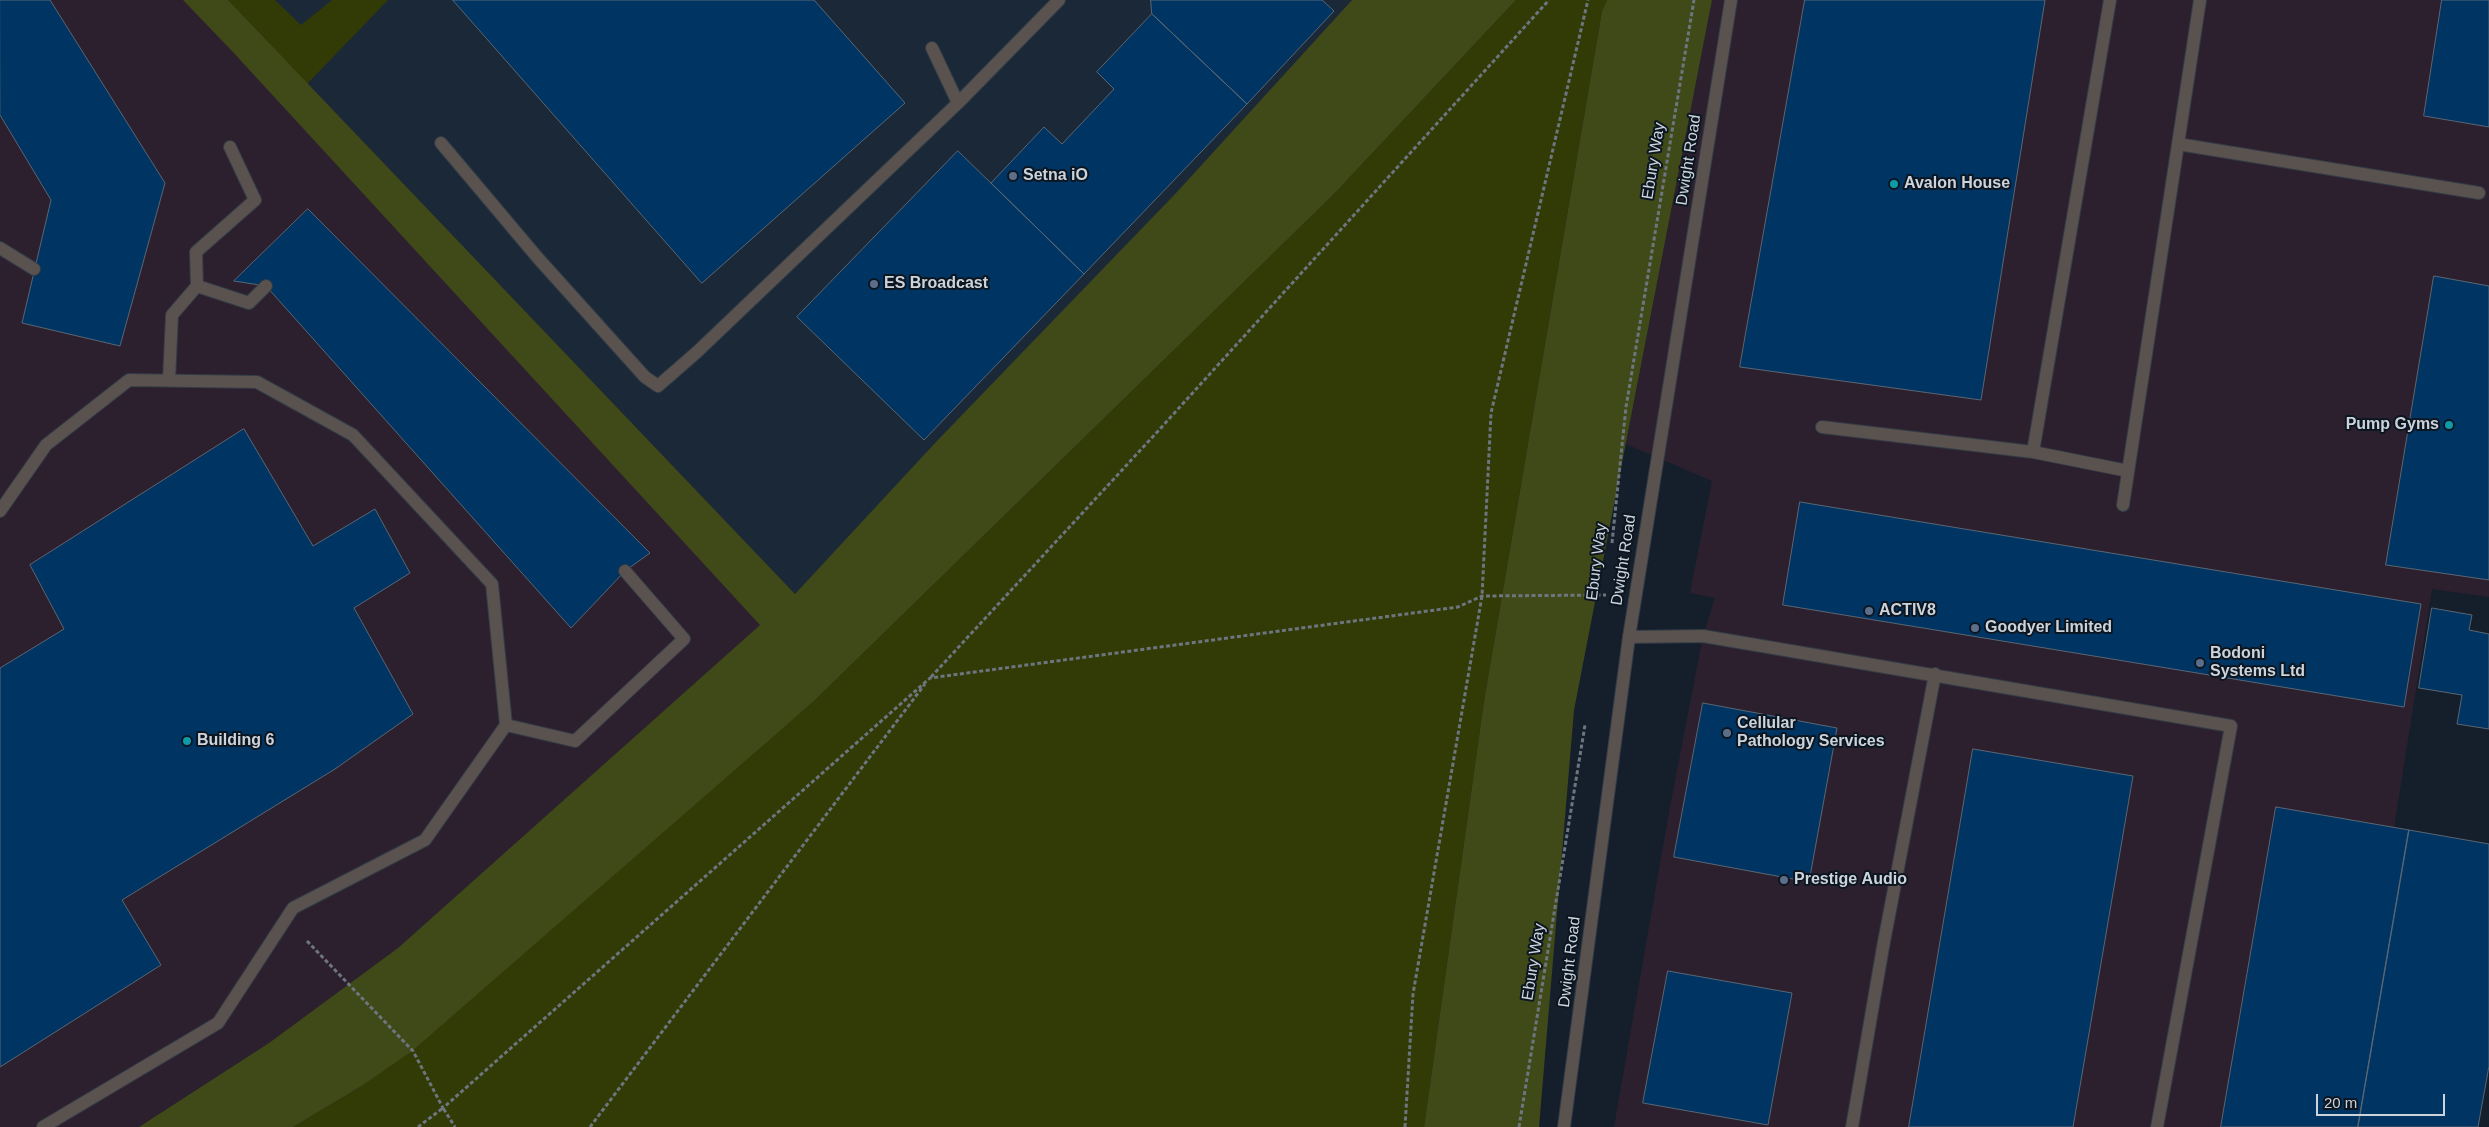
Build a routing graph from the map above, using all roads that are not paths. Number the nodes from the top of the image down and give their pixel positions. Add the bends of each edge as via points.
1 (1059, 0) edge
2 (1731, 0) edge
3 (2110, 0) edge
4 (2200, 0) edge
5 (932, 48) dead end
6 (958, 104) junction
7 (442, 143) dead end
8 (2178, 144) junction
9 (230, 147) dead end
10 (2479, 193) dead end
11 (0, 248) edge
12 (34, 268) dead end
13 (197, 286) junction
14 (266, 286) dead end
15 (169, 380) junction
16 (1822, 427) dead end
17 (2033, 452) junction
18 (2128, 471) junction
19 (2123, 505) dead end
20 (0, 511) edge
21 (625, 571) dead end
22 (1628, 637) junction
23 (1935, 674) junction
24 (506, 724) junction
25 (43, 1127) edge
26 (1564, 1127) edge
27 (1852, 1127) edge
28 (2157, 1127) edge

1 - 6 street
2 - 22 street, Dwight Road
3 - 17 street
4 - 8 street
5 - 6 street
6 - 7 street via 658,386 645,377 537,257
8 - 10 street
8 - 18 street
9 - 13 street via 255,200 196,252
11 - 12 street
13 - 14 street via 249,303
13 - 15 street via 172,315
15 - 20 street via 129,380 46,445
15 - 24 street via 257,382 353,435 492,584
16 - 17 street
17 - 18 street
18 - 19 street
21 - 24 street via 684,639 575,741
22 - 23 street via 1703,636
22 - 26 street, Dwight Road
23 - 27 street
23 - 28 street via 2231,726
24 - 25 street via 425,840 293,908 218,1023

